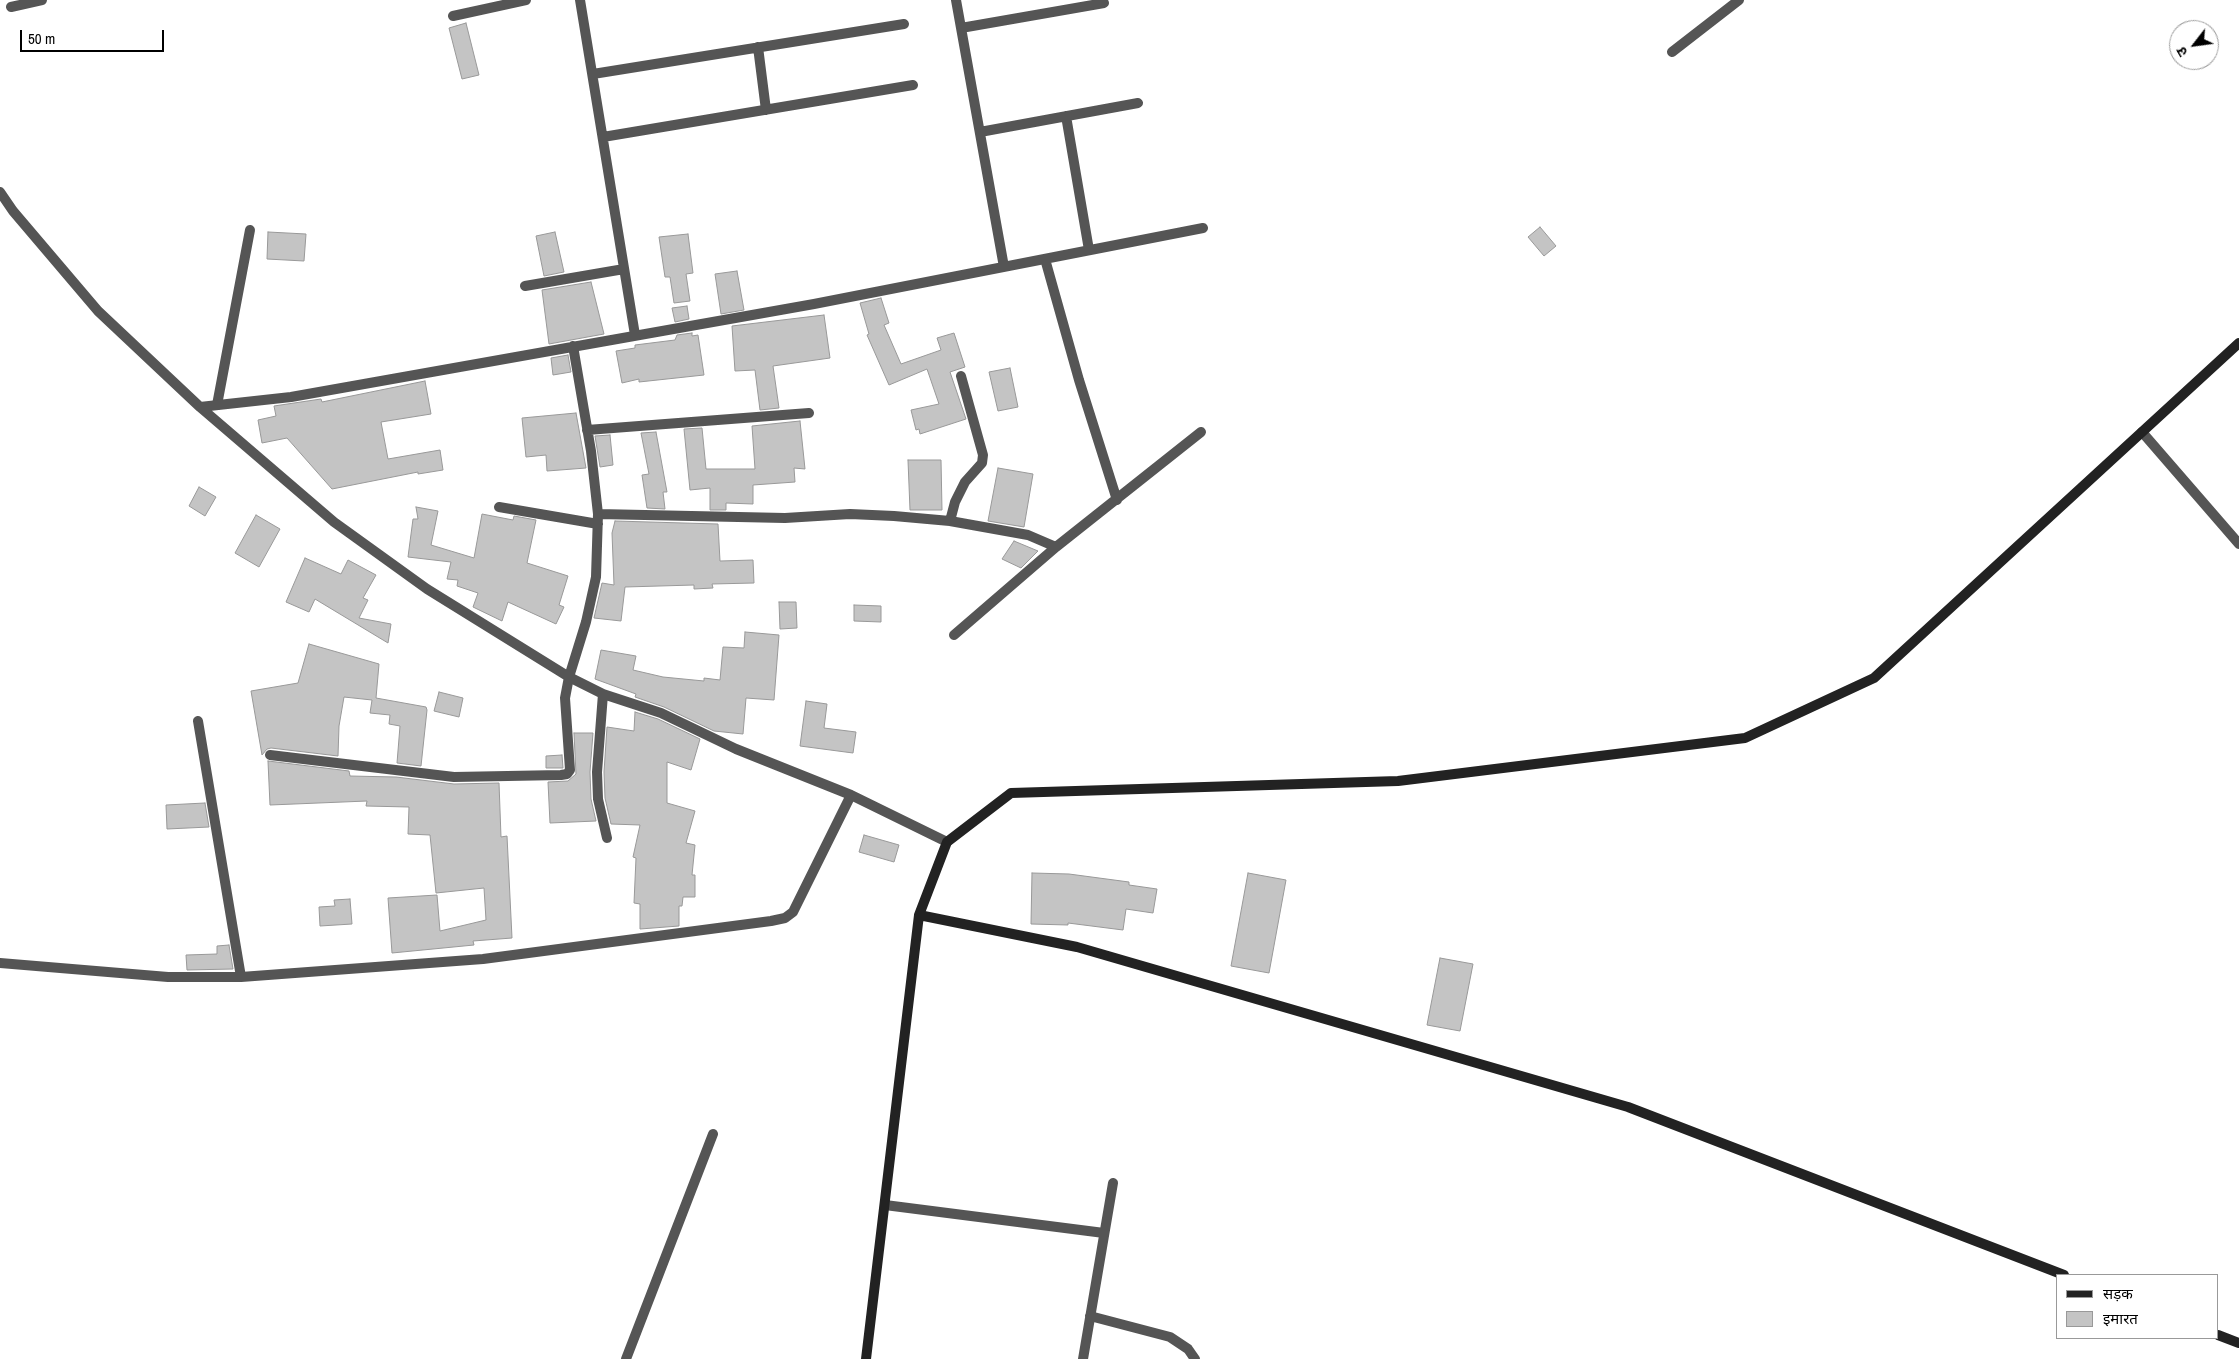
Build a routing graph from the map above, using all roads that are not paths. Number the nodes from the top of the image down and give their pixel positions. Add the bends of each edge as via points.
1 (42, 0) edge
2 (526, 0) edge
3 (580, 0) edge
4 (956, 0) edge
5 (1738, 0) edge
6 (1104, 3) dead end
7 (11, 7) dead end
8 (453, 16) dead end
9 (904, 24) dead end
10 (961, 28) junction
11 (758, 48) junction
12 (1672, 52) dead end
13 (593, 74) junction
14 (913, 85) dead end
15 (1138, 103) dead end
16 (766, 110) junction
17 (1066, 116) junction
18 (980, 132) junction
19 (603, 137) junction
20 (0, 192) edge
21 (1203, 228) dead end
22 (250, 230) dead end
23 (1089, 250) junction
24 (1045, 259) junction
25 (1004, 267) junction
26 (624, 269) junction
27 (525, 286) dead end
28 (635, 335) junction
29 (2239, 343) edge
30 (573, 346) junction
31 (961, 376) dead end
32 (217, 405) junction
33 (200, 407) junction
34 (809, 413) dead end
35 (587, 430) junction
36 (1201, 432) dead end
37 (2142, 432) junction
38 (1117, 500) junction
39 (499, 507) dead end
40 (598, 519) junction
41 (950, 522) junction
42 (2239, 544) edge
43 (1056, 547) junction
44 (954, 635) dead end
45 (569, 677) junction
46 (604, 694) junction
47 (198, 721) dead end
48 (270, 755) dead end
49 (851, 795) junction
50 (606, 838) dead end
51 (947, 842) junction
52 (919, 915) junction
53 (0, 963) edge
54 (241, 976) junction
55 (713, 1134) dead end
56 (1113, 1184) dead end
57 (884, 1204) junction
58 (1104, 1233) junction
59 (2061, 1274) edge
60 (1090, 1316) junction
61 (2219, 1334) edge
62 (2239, 1343) edge
63 (626, 1359) edge
64 (866, 1359) edge
65 (1083, 1359) edge
66 (1195, 1359) edge

1 - 7 street
2 - 8 street
3 - 13 street
4 - 10 street
5 - 12 street
6 - 10 street
9 - 11 street
10 - 18 street
11 - 13 street
11 - 16 street
13 - 19 street
14 - 16 street
15 - 17 street
16 - 19 street
17 - 18 street
17 - 23 street
18 - 25 street
19 - 26 street
20 - 33 street via 13,212 98,310
21 - 23 street
22 - 32 street
23 - 24 street
24 - 25 street
24 - 38 street
25 - 28 street
26 - 27 street
26 - 28 street
28 - 30 street
29 - 37 street
30 - 32 street via 291,398
30 - 35 street
31 - 41 street via 983,455 982,463 965,482 955,502
32 - 33 street
33 - 45 street via 342,527 427,589
34 - 35 street
35 - 40 street
36 - 38 street
37 - 42 street
37 - 51 street via 1874,678 1745,738 1398,780 1011,793
38 - 43 street
39 - 40 street
40 - 41 street via 786,518 850,514
40 - 45 street via 596,577
41 - 43 street via 1028,534
43 - 44 street
45 - 46 street
45 - 48 street via 566,713 570,770 567,774 499,778 427,775
46 - 49 street via 661,713 736,749
46 - 50 street via 597,772 598,799
47 - 54 street
49 - 51 street
49 - 54 street via 800,900 785,918 483,959
51 - 52 street
52 - 57 street
52 - 59 street via 1077,947 1628,1107
53 - 54 street via 168,977
55 - 63 street
56 - 58 street
57 - 58 street
57 - 64 street
58 - 60 street
60 - 65 street
60 - 66 street via 1170,1338 1188,1349
61 - 62 street

